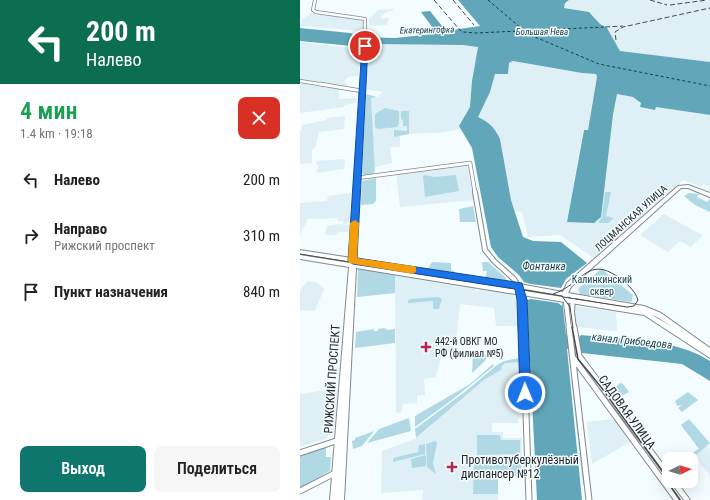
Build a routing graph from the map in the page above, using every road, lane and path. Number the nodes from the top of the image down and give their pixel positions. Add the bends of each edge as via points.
1 (315, 0) edge
2 (300, 81) edge
3 (362, 91) junction
4 (357, 178) junction
5 (710, 195) edge
6 (300, 252) edge
7 (300, 257) edge
8 (352, 264) junction
9 (523, 290) junction
10 (564, 297) junction
11 (573, 299) junction
12 (573, 336) junction
13 (574, 349) junction
14 (710, 351) edge
15 (710, 355) edge
16 (573, 357) junction
17 (339, 440) junction
18 (300, 453) edge
19 (662, 466) edge
20 (339, 472) junction
21 (678, 488) edge
22 (300, 491) edge
23 (334, 500) edge
24 (340, 500) edge
25 (529, 500) edge
26 (589, 500) edge
27 (677, 500) edge
28 (687, 500) edge

1 - 3 street, РИЖСКИЙ ПРОСПЕКТ via 314,11 365,19
2 - 3 street
3 - 4 street, РИЖСКИЙ ПРОСПЕКТ
4 - 8 street, РИЖСКИЙ ПРОСПЕКТ
4 - 9 street via 470,163 485,250
5 - 10 main road, ЛОЦМАНСКАЯ УЛИЦА via 688,186 680,187 566,288
6 - 8 main road
7 - 8 main road
8 - 9 main road
8 - 17 main road, РИЖСКИЙ ПРОСПЕКТ
8 - 20 main road, РИЖСКИЙ ПРОСПЕКТ
9 - 10 main road
9 - 25 street
10 - 11 main road
10 - 12 street
11 - 12 street
11 - 14 main road via 642,308 654,312
11 - 15 main road via 645,313
12 - 13 street
13 - 16 street
13 - 19 street, САДОВАЯ УЛИЦА
16 - 26 street
16 - 27 street, САДОВАЯ УЛИЦА
17 - 18 street
17 - 20 main road, РИЖСКИЙ ПРОСПЕКТ
20 - 22 street
20 - 23 main road, РИЖСКИЙ ПРОСПЕКТ
20 - 24 main road, РИЖСКИЙ ПРОСПЕКТ
21 - 28 street

